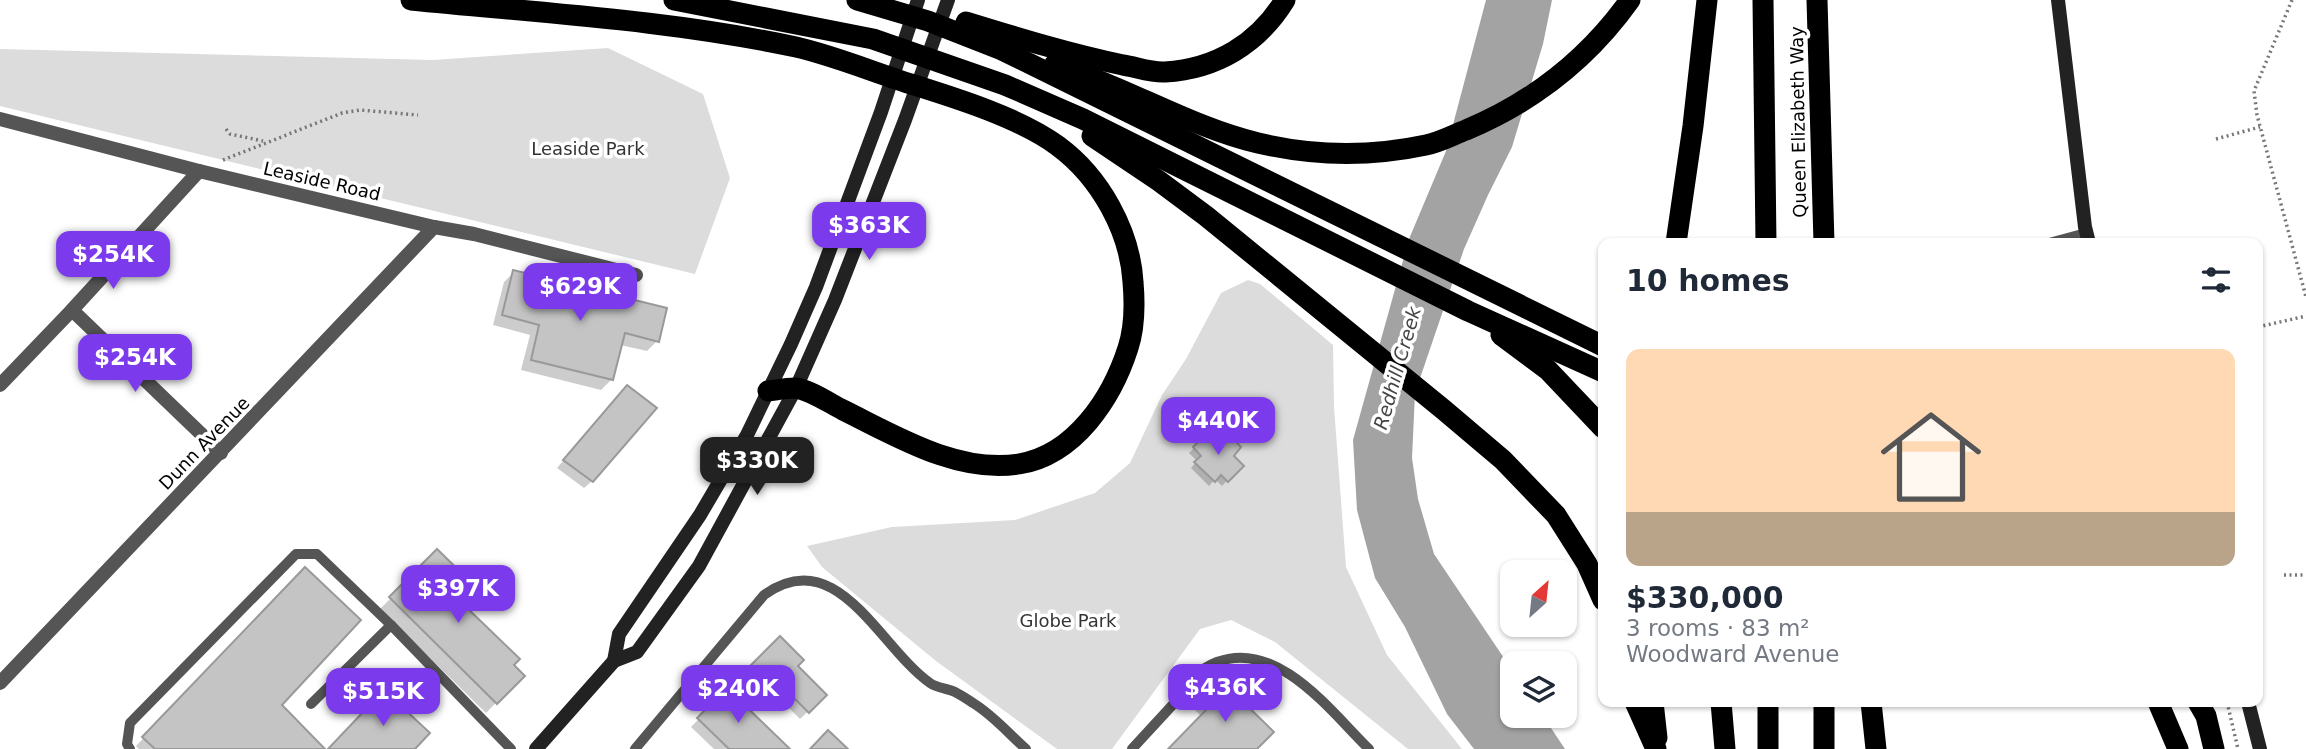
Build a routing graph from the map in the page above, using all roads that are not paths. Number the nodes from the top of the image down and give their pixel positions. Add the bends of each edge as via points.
1 (411, 0) edge
2 (674, 0) edge
3 (857, 0) edge
4 (891, 0) edge
5 (918, 0) edge
6 (948, 0) edge
7 (1285, 0) edge
8 (1630, 0) edge
9 (1707, 0) edge
10 (1763, 0) edge
11 (1817, 0) edge
12 (2057, 0) edge
13 (1002, 50) junction
14 (1005, 85) junction
15 (0, 119) edge
16 (198, 171) junction
17 (434, 227) junction
18 (1677, 238) edge
19 (1766, 238) edge
20 (1824, 238) edge
21 (2088, 238) edge
22 (636, 275) dead end
23 (72, 310) junction
24 (1468, 310) junction
25 (1598, 344) edge
26 (1598, 370) edge
27 (0, 386) edge
28 (796, 388) junction
29 (768, 391) junction
30 (1598, 423) edge
31 (221, 453) junction
32 (1598, 589) edge
33 (391, 625) junction
34 (614, 661) junction
35 (0, 683) edge
36 (310, 704) dead end
37 (1637, 707) edge
38 (1653, 707) edge
39 (1721, 707) edge
40 (1768, 707) edge
41 (1824, 707) edge
42 (1871, 707) edge
43 (2160, 707) edge
44 (2201, 707) edge
45 (2249, 707) edge
46 (131, 749) edge
47 (511, 749) edge
48 (536, 749) edge
49 (635, 749) edge
50 (1026, 749) edge
51 (1132, 749) edge
52 (1369, 749) edge
53 (1657, 749) edge
54 (1725, 749) edge
55 (1768, 749) edge
56 (1824, 749) edge
57 (1875, 749) edge
58 (2178, 749) edge
59 (2214, 749) edge
60 (2260, 749) edge

1 - 28 highway via 667,26 798,48 946,95 1021,125 1059,146 1108,202 1124,234 1132,265 1131,338 1123,365 1098,409 1074,437 1056,449 1022,464 979,466 933,452
2 - 14 highway via 873,39
3 - 13 highway
4 - 7 highway via 1089,58 1162,73 1223,59 1254,37
5 - 29 main road via 816,288
6 - 28 main road via 835,300
8 - 13 highway via 1580,59 1544,88 1493,119 1429,145 1391,151 1342,154 1257,142 1198,123 1084,74
9 - 18 highway
10 - 19 highway, Queen Elizabeth Way
11 - 20 highway, Queen Elizabeth Way
12 - 21 main road
13 - 25 highway
14 - 24 highway via 1083,119
14 - 32 highway via 1159,181 1464,426 1556,515
15 - 16 street, Leaside Road
16 - 17 street, Leaside Road
16 - 23 street
17 - 22 street, Leaside Road
17 - 31 street, Dunn Avenue
23 - 27 street
23 - 31 street
24 - 26 highway
24 - 30 highway via 1548,370
28 - 29 highway
28 - 34 main road via 686,587 637,652
29 - 34 main road via 700,515 618,634
31 - 35 street, Dunn Avenue
33 - 36 lane
33 - 46 lane via 317,554 296,554 130,723 127,744
33 - 47 lane
34 - 48 main road
37 - 53 highway
38 - 53 highway
39 - 54 highway
40 - 55 highway
41 - 56 highway
42 - 57 highway
43 - 58 highway
44 - 59 highway
45 - 60 main road
49 - 50 lane via 764,595 788,582 807,580 842,593 931,684 977,705
51 - 52 lane via 1197,674 1214,663 1244,657 1289,673

